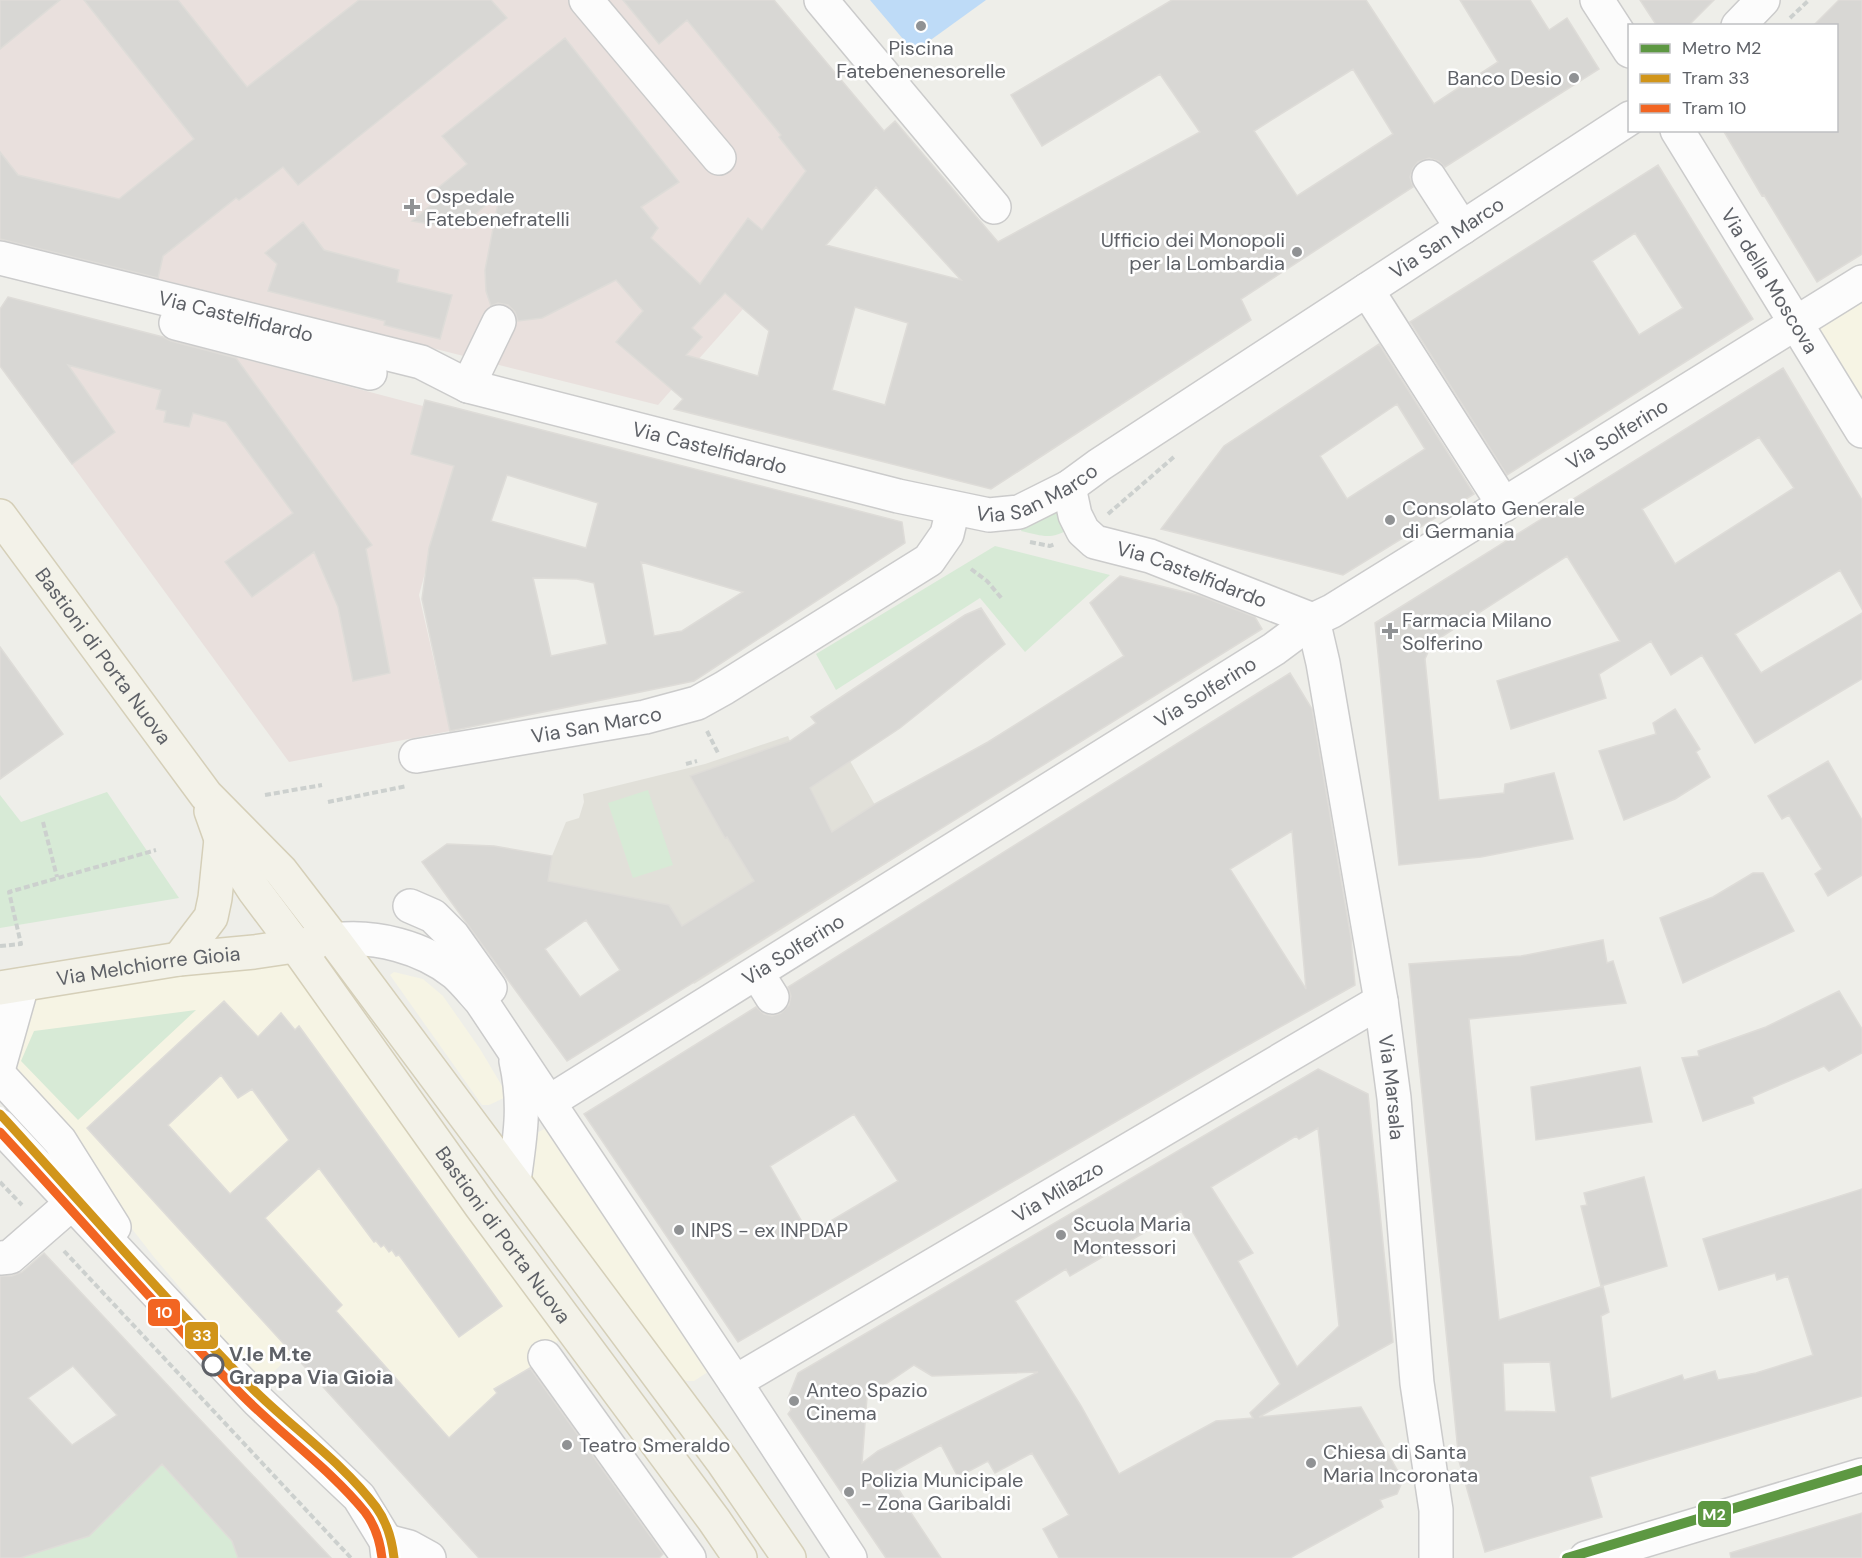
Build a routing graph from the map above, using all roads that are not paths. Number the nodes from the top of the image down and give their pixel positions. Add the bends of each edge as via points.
1 (586, 0) edge
2 (821, 0) edge
3 (1597, 0) edge
4 (1763, 0) edge
5 (1740, 24) edge
6 (1628, 49) edge
7 (1628, 119) edge
8 (1678, 132) edge
9 (720, 158) dead end
10 (1429, 177) dead end
11 (994, 207) dead end
12 (1462, 228) junction
13 (0, 258) edge
14 (0, 277) edge
15 (1862, 282) edge
16 (1367, 290) junction
17 (499, 322) dead end
18 (1796, 324) junction
19 (468, 386) junction
20 (1862, 431) edge
21 (1069, 487) junction
22 (1504, 505) junction
23 (953, 509) junction
24 (0, 516) edge
25 (1313, 620) junction
26 (416, 770) road end
27 (206, 795) junction
28 (221, 839) junction
29 (410, 906) dead end
30 (334, 940) junction
31 (296, 946) junction
32 (179, 959) junction
33 (11, 986) edge
34 (1381, 1001) junction
35 (508, 1041) junction
36 (0, 1063) edge
37 (0, 1076) edge
38 (549, 1102) junction
39 (0, 1125) edge
40 (514, 1181) junction
41 (72, 1203) junction
42 (0, 1258) edge
43 (153, 1290) junction
44 (545, 1357) dead end
45 (735, 1382) junction
46 (1862, 1475) edge
47 (387, 1550) edge
48 (429, 1558) edge
49 (688, 1558) edge
50 (740, 1558) edge
51 (789, 1558) edge
52 (850, 1558) edge
53 (1436, 1558) edge
54 (1586, 1558) edge

1 - 9 street
2 - 11 street
3 - 6 street
4 - 5 street
7 - 12 street, Via San Marco
8 - 18 street, Via della Moscova
10 - 12 street
12 - 16 street, Via San Marco
13 - 19 street, Via Castelfidardo via 421,362
14 - 19 street, Via Castelfidardo via 411,383
15 - 18 street, Via Solferino
16 - 21 street, Via San Marco
16 - 22 street
17 - 19 street
18 - 20 street, Via della Moscova
18 - 22 street, Via Solferino
19 - 23 street, Via Castelfidardo
21 - 23 street, Via San Marco via 1019,512 989,515
21 - 25 street, Via Castelfidardo via 1075,515 1083,531 1095,542 1150,556
22 - 25 street, Via Solferino
23 - 26 street, Via San Marco via 947,534 929,560 697,703
24 - 27 main road, Bastioni di Porta Nuova
25 - 34 street, Via Marsala
25 - 38 street, Via Solferino via 764,985
27 - 28 main road, Bastioni di Porta Nuova
27 - 30 main road, Bastioni di Porta Nuova via 281,871
28 - 31 main road, Bastioni di Porta Nuova
28 - 32 main road via 211,917
29 - 38 street via 433,916 453,936 551,1075
30 - 31 main road, Bastioni di Porta Nuova
30 - 35 street, Bastioni di Porta Nuova via 387,943 438,962 468,986
30 - 40 main road, Bastioni di Porta Nuova
31 - 32 main road, Via Melchiorre Gioia
31 - 50 main road, Bastioni di Porta Nuova
32 - 33 main road, Via Melchiorre Gioia
33 - 36 street
34 - 45 street, Via Milazzo
34 - 53 street, Via Marsala via 1394,1098 1418,1383 1436,1510
35 - 38 street, Bastioni di Porta Nuova
35 - 40 street, Bastioni di Porta Nuova via 523,1103
37 - 43 street via 60,1141
38 - 45 street, Bastioni di Porta Nuova
39 - 41 street
40 - 51 main road, Bastioni di Porta Nuova
41 - 42 street via 10,1257
41 - 43 street
43 - 47 street via 257,1400 358,1497
44 - 49 street
45 - 52 street, Bastioni di Porta Nuova
46 - 54 street
47 - 48 street via 409,1547

